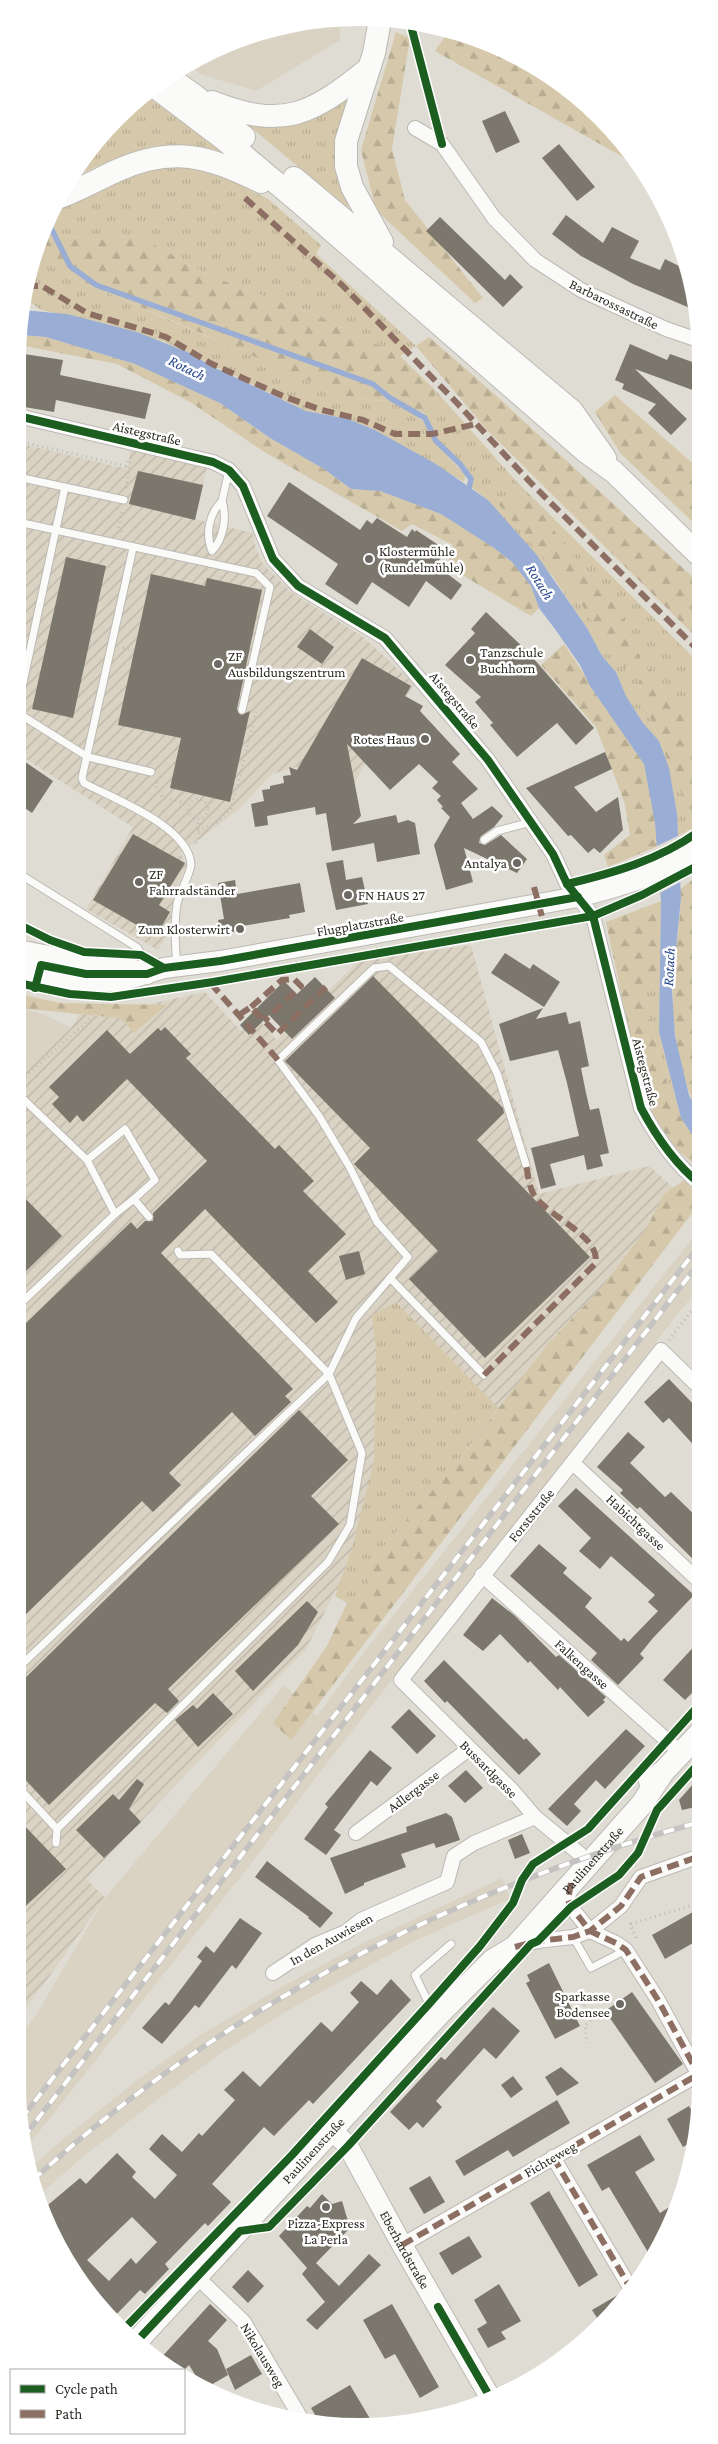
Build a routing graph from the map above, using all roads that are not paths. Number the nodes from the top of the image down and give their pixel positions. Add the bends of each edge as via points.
1 (379, 27) edge
2 (368, 69) junction
3 (175, 81) edge
4 (161, 91) edge
5 (194, 95) junction
6 (414, 128) dead end
7 (72, 192) edge
8 (298, 201) junction
9 (396, 262) junction
10 (691, 338) edge
11 (26, 418) edge
12 (228, 470) junction
13 (614, 472) junction
14 (26, 478) edge
15 (65, 487) junction
16 (124, 500) dead end
17 (222, 501) junction
18 (26, 524) edge
19 (56, 532) junction
20 (133, 548) junction
21 (692, 548) edge
22 (212, 550) junction
23 (210, 563) junction
24 (26, 669) edge
25 (243, 707) road end
26 (26, 719) edge
27 (88, 757) junction
28 (155, 773) road end
29 (531, 822) junction
30 (484, 840) dead end
31 (692, 852) edge
32 (26, 878) edge
33 (578, 897) junction
34 (26, 952) edge
35 (177, 967) junction
36 (26, 970) edge
37 (147, 974) junction
38 (26, 1102) edge
39 (87, 1160) junction
40 (526, 1165) dead end
41 (692, 1177) edge
42 (134, 1199) junction
43 (115, 1214) junction
44 (149, 1218) dead end
45 (178, 1251) dead end
46 (390, 1278) junction
47 (26, 1298) edge
48 (329, 1374) junction
49 (484, 1375) dead end
50 (692, 1380) edge
51 (573, 1463) junction
52 (482, 1575) junction
53 (692, 1575) edge
54 (26, 1660) edge
55 (401, 1680) joint
56 (692, 1741) edge
57 (469, 1748) junction
58 (681, 1753) junction
59 (663, 1772) junction
60 (26, 1796) edge
61 (534, 1817) junction
62 (57, 1829) junction
63 (356, 1833) dead end
64 (56, 1843) dead end
65 (580, 1854) junction
66 (692, 1859) edge
67 (571, 1884) junction
68 (590, 1931) junction
69 (573, 1937) junction
70 (451, 1944) dead end
71 (514, 1947) junction
72 (626, 1950) junction
73 (492, 1961) junction
74 (273, 1973) dead end
75 (440, 2014) junction
76 (692, 2061) edge
77 (692, 2079) edge
78 (332, 2130) junction
79 (553, 2157) junction
80 (402, 2245) junction
81 (196, 2276) junction
82 (627, 2282) edge
83 (141, 2336) edge
84 (487, 2391) edge
85 (297, 2412) edge

1 - 2 main road
2 - 5 main road via 322,104 295,114 263,118 236,112
2 - 9 main road via 346,141 346,166 366,216
3 - 5 main road
4 - 8 main road
5 - 9 main road
6 - 10 street, Barbarossastraße via 442,144 494,218 535,260 581,290
7 - 8 main road via 144,160 176,155 224,164
8 - 13 main road via 585,451
9 - 13 main road via 572,412
11 - 12 street, Aistegstraße via 213,462
12 - 17 lane
12 - 29 street, Aistegstraße via 243,486 273,559 298,586 385,638 488,760
13 - 21 main road
14 - 15 lane
15 - 16 lane
15 - 19 lane
17 - 22 lane via 225,512 220,542
17 - 22 lane via 213,510 207,539
18 - 19 lane
19 - 20 lane
19 - 24 lane
20 - 23 lane
20 - 27 lane
22 - 23 lane
23 - 25 lane via 256,573 270,587
26 - 27 lane
27 - 28 lane
27 - 35 lane via 82,778 84,784 165,825 185,848 191,865 177,903
29 - 30 lane via 497,831
29 - 33 street, Aistegstraße
31 - 33 street, Flugplatzstraße via 658,872 628,884
32 - 37 lane via 138,948
33 - 35 street, Flugplatzstraße
33 - 41 street, Aistegstraße via 593,916 641,1108 656,1136
34 - 37 street, Flugplatzstraße via 124,967
35 - 37 street, Flugplatzstraße
36 - 37 street, Flugplatzstraße via 79,982 123,981
38 - 39 lane
39 - 42 lane via 125,1129 155,1180
39 - 43 lane
40 - 46 lane via 497,1073 481,1042 389,966 374,968 278,1060 319,1116 377,1222 408,1257
42 - 43 lane
42 - 44 lane
43 - 47 lane
45 - 48 lane via 180,1255 212,1254
46 - 48 lane via 356,1318
46 - 49 lane
48 - 54 lane
48 - 62 lane via 362,1453 346,1533 328,1562
50 - 51 street, Forststraße via 661,1350
51 - 52 street, Forststraße
51 - 53 street, Habichtgasse
52 - 55 street, Forststraße
52 - 58 street, Falkengasse
55 - 57 street, Bussardgasse
56 - 58 main road, Paulinenstraße
57 - 61 street, Bussardgasse via 512,1790
57 - 63 street, Adlergasse
58 - 59 main road, Paulinenstraße
59 - 65 main road, Paulinenstraße via 631,1797
59 - 67 main road, Paulinenstraße via 642,1804
60 - 62 lane
61 - 65 street, Bussardgasse
61 - 74 street, In den Auwiesen via 474,1843 454,1856 447,1882 361,1920 346,1932 315,1946
62 - 64 lane
65 - 73 main road, Paulinenstraße via 503,1940
66 - 68 street via 641,1877 621,1906
67 - 68 street via 568,1900
67 - 71 main road, Paulinenstraße
68 - 69 street
68 - 72 street
69 - 71 street
69 - 72 lane via 591,1968
70 - 75 lane via 415,1975 429,2004
71 - 73 main road, Paulinenstraße
72 - 76 street
73 - 75 main road, Paulinenstraße
75 - 78 main road, Paulinenstraße
77 - 79 street, Fichteweg
78 - 80 street, Eberhardstraße via 348,2146
78 - 81 main road, Paulinenstraße
79 - 80 street, Fichteweg
79 - 82 street
80 - 84 street, Eberhardstraße
81 - 83 main road, Paulinenstraße
81 - 85 street, Nikolausweg via 244,2322

